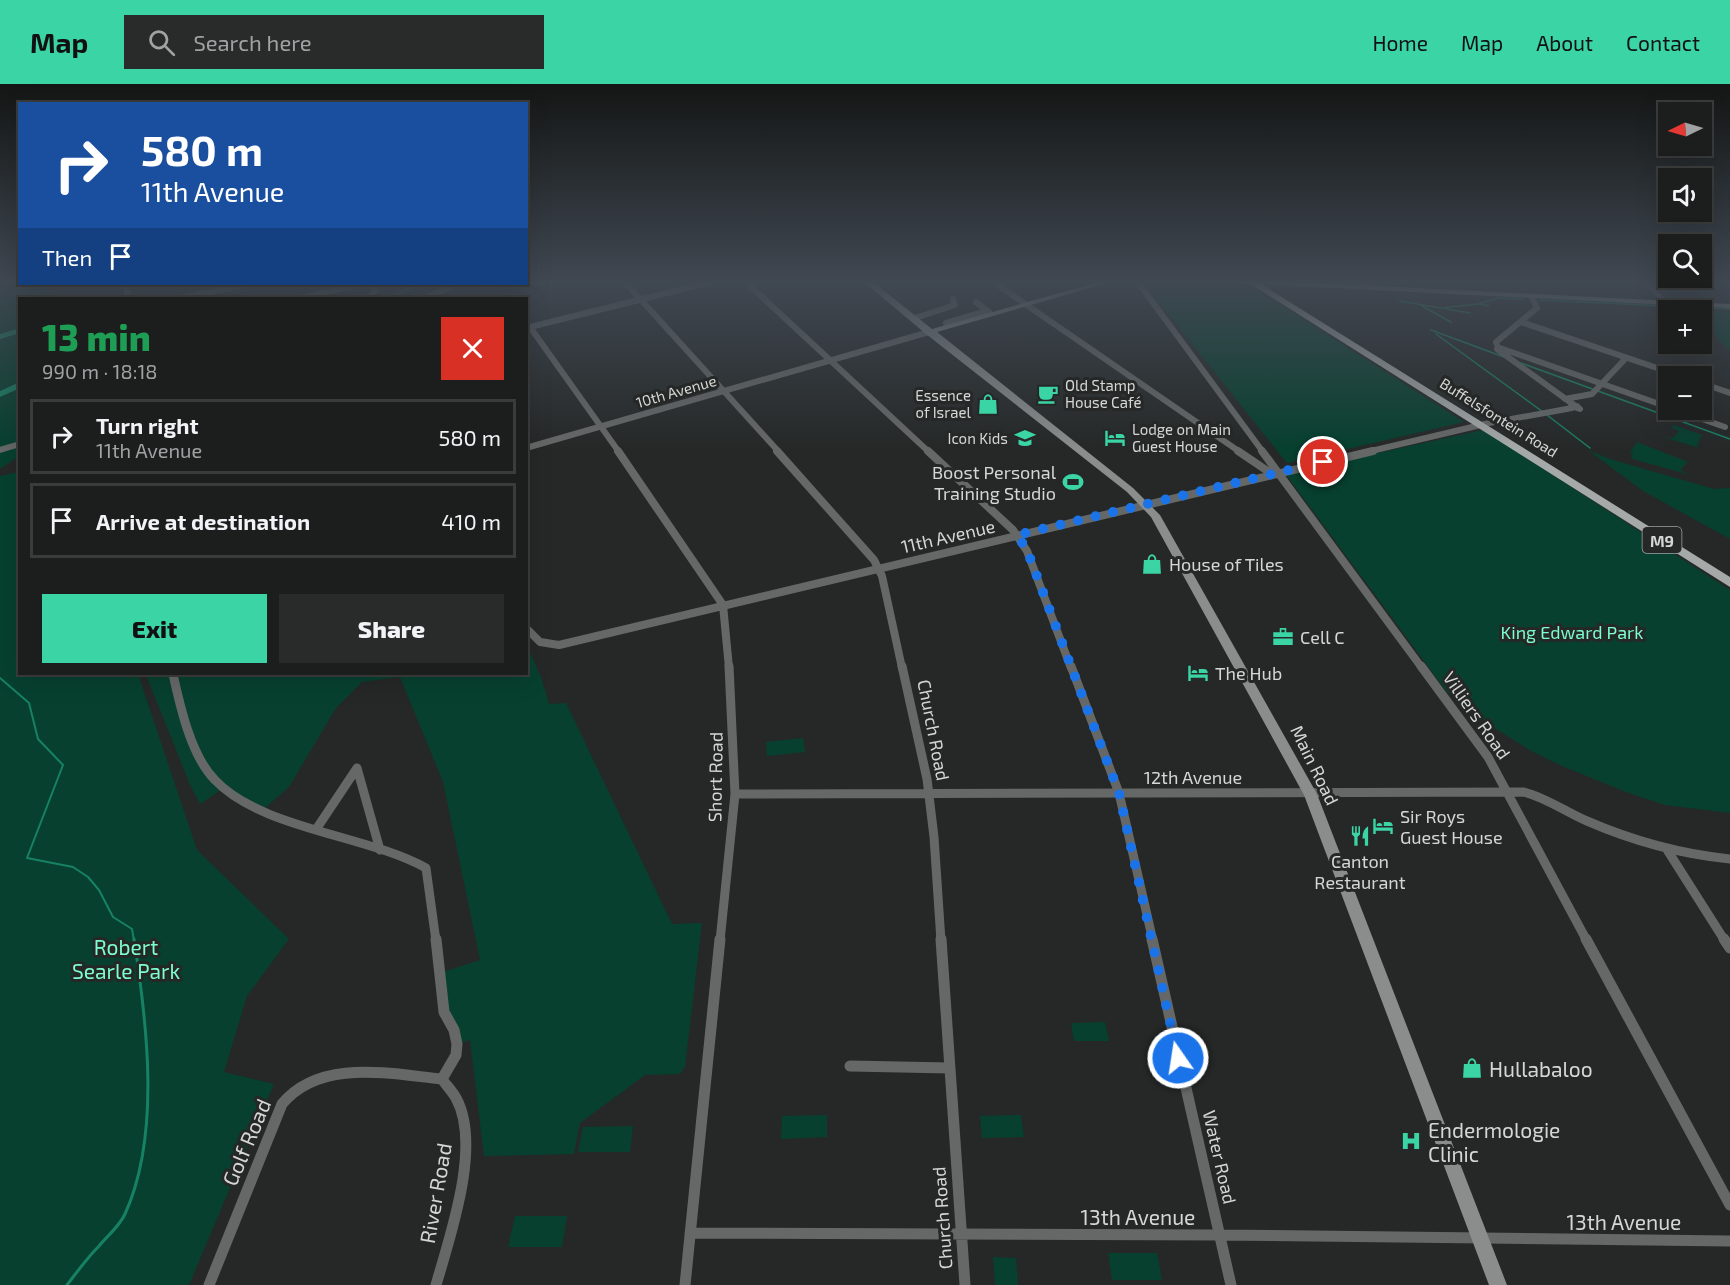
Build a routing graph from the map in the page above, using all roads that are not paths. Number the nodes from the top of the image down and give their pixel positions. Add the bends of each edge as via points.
1 (535, 337) edge
2 (674, 337) edge
3 (805, 337) edge
4 (914, 337) edge
5 (937, 337) edge
6 (1073, 337) edge
7 (1177, 337) edge
8 (1340, 337) edge
9 (1502, 337) edge
10 (1565, 337) edge
11 (1498, 347) junction
12 (1626, 358) junction
13 (831, 361) junction
14 (1658, 368) edge
15 (1603, 384) junction
16 (1712, 387) edge
17 (722, 392) junction
18 (1730, 393) edge
19 (1565, 399) junction
20 (1658, 403) edge
21 (1703, 420) edge
22 (1730, 421) edge
23 (1481, 425) junction
24 (601, 426) junction
25 (18, 445) edge
26 (528, 447) edge
27 (0, 450) edge
28 (1275, 474) junction
29 (1146, 504) junction
30 (1017, 535) junction
31 (879, 568) junction
32 (1730, 583) edge
33 (723, 605) junction
34 (528, 630) edge
35 (173, 675) edge
36 (1507, 792) junction
37 (1119, 793) junction
38 (735, 794) junction
39 (928, 794) junction
40 (1310, 794) junction
41 (317, 828) junction
42 (1666, 848) junction
43 (380, 850) junction
44 (1730, 859) edge
45 (1730, 948) edge
46 (850, 1066) dead end
47 (950, 1068) junction
48 (442, 1079) junction
49 (1730, 1205) edge
50 (690, 1233) junction
51 (961, 1235) junction
52 (1219, 1235) junction
53 (1480, 1240) junction
54 (1730, 1241) edge
55 (209, 1285) edge
56 (436, 1285) edge
57 (685, 1285) edge
58 (964, 1285) edge
59 (1230, 1285) edge
60 (1498, 1285) edge

1 - 24 street, Short Road
2 - 17 street, Church Road
3 - 13 street, Water Road
4 - 13 street, 10th Avenue
5 - 29 main road, Main Road
6 - 28 street
7 - 28 street, Villiers Road
8 - 23 main road, Buffelsfontein Road / M9
9 - 11 street via 1496,342
10 - 12 street
11 - 15 street
11 - 19 street
12 - 14 street
12 - 15 street
13 - 17 street, 10th Avenue
13 - 30 street, Water Road
15 - 19 street via 1592,394
15 - 20 street
16 - 18 street
17 - 24 street, 10th Avenue
17 - 31 street, Church Road
19 - 23 street, 11th Avenue via 1573,406
21 - 22 street via 1724,428
23 - 28 street, 11th Avenue
23 - 32 main road, Buffelsfontein Road / M9
24 - 26 street, 10th Avenue
24 - 33 street, Short Road
25 - 27 street
28 - 29 street, 11th Avenue
28 - 36 street, Villiers Road via 1477,740
29 - 30 street, 11th Avenue
29 - 40 main road, Main Road via 1166,532
30 - 31 street, 11th Avenue
30 - 37 street, Water Road via 1027,550
31 - 33 street, 11th Avenue
31 - 39 street, Church Road
33 - 34 street, 11th Avenue via 559,645 544,644
33 - 38 street, Short Road
35 - 41 street via 197,749 216,781 241,800
36 - 40 street, 12th Avenue
36 - 42 street, 12th Avenue via 1528,793 1586,821
36 - 49 street, Villiers Road
37 - 39 street, 12th Avenue
37 - 40 street, 12th Avenue
37 - 52 street, Water Road
38 - 39 street, 12th Avenue
38 - 50 street, Short Road
39 - 47 street, Church Road
40 - 53 main road, Main Road
41 - 43 street
41 - 43 street via 357,768
42 - 44 street, 12th Avenue
42 - 45 street
43 - 48 street via 423,866 429,875 444,1012 457,1044 456,1055
46 - 47 street
47 - 51 street, Church Road
48 - 55 street, Golf Road via 332,1075 311,1080 295,1090 276,1114
48 - 56 street, River Road via 462,1107 465,1139 464,1162
50 - 51 street, 13th Avenue
50 - 57 street, Short Road
51 - 52 street, 13th Avenue
51 - 58 street, Church Road
52 - 53 street, 13th Avenue
52 - 59 street, Water Road
53 - 54 street, 13th Avenue
53 - 60 main road, Main Road

